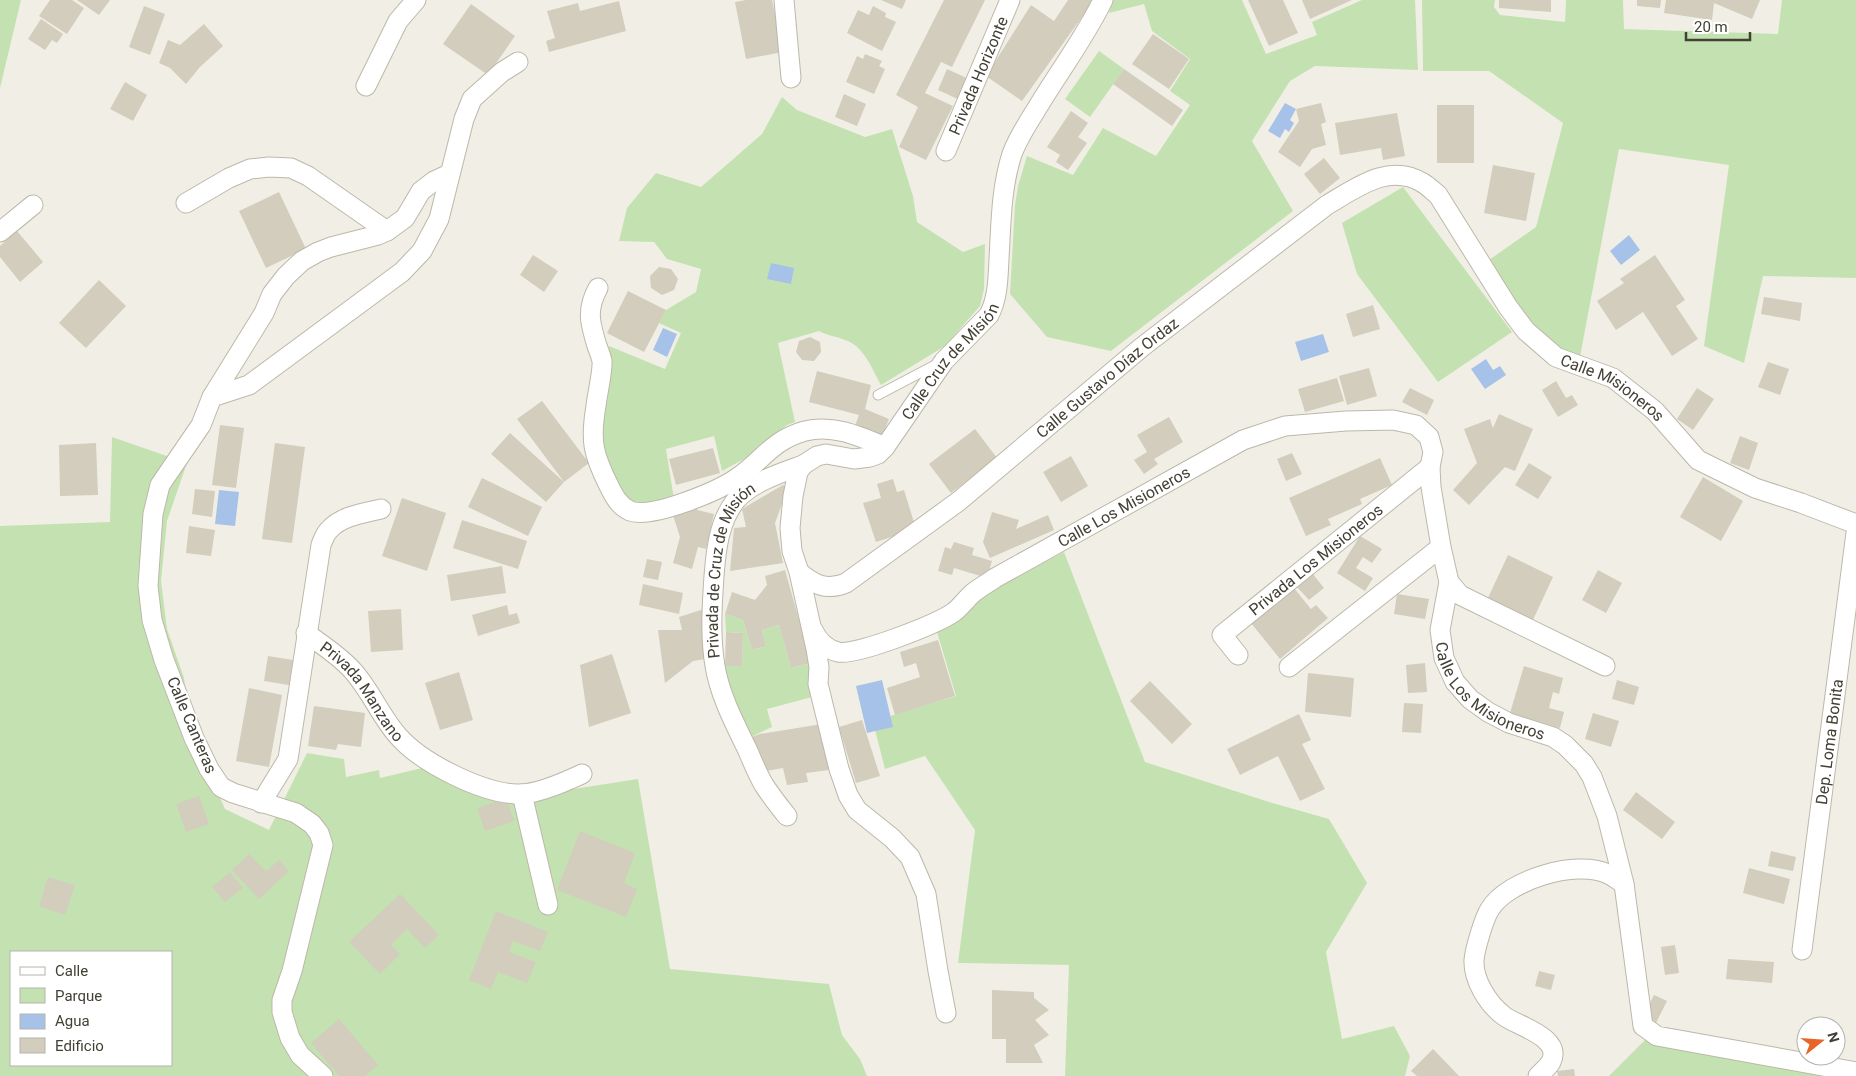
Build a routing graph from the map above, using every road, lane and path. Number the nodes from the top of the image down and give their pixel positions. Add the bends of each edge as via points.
1 (416, 0) edge
2 (784, 0) edge
3 (1010, 0) edge
4 (1104, 0) edge
5 (518, 62) dead end
6 (790, 78) dead end
7 (366, 86) dead end
8 (946, 151) dead end
9 (449, 174) junction
10 (1423, 182) joint
11 (186, 203) dead end
12 (34, 205) dead end
13 (388, 231) junction
14 (0, 232) edge
15 (598, 288) dead end
16 (944, 361) junction
17 (878, 395) dead end
18 (212, 397) junction
19 (885, 447) junction
20 (803, 465) junction
21 (1430, 467) junction
22 (381, 509) dead end
23 (1856, 524) edge
24 (1856, 532) edge
25 (1441, 547) junction
26 (799, 572) junction
27 (1450, 582) junction
28 (813, 630) junction
29 (306, 634) junction
30 (1238, 655) dead end
31 (1605, 666) dead end
32 (1289, 667) dead end
33 (582, 774) dead end
34 (522, 794) junction
35 (261, 803) junction
36 (787, 816) dead end
37 (1624, 884) junction
38 (548, 905) dead end
39 (1802, 950) dead end
40 (946, 1013) dead end
41 (1856, 1072) edge
42 (1540, 1075) edge
43 (323, 1076) edge

1 - 7 street via 398,20
2 - 6 street
3 - 8 street, Privada Horizonte
4 - 16 street, Calle Cruz de Misión via 1013,152 1002,200 993,308 984,322
5 - 9 street via 472,99
9 - 13 street via 421,191 405,218
9 - 18 street via 439,219 422,251 402,272 249,385
10 - 23 street, Calle Misioneros via 1438,195 1526,331 1556,357 1613,378 1655,411 1698,460 1754,488
10 - 26 street, Calle Gustavo Díaz Ordaz via 1405,176 1383,175 1327,205 1142,346 958,501 846,583 837,587 818,585
11 - 13 street via 250,169 269,166 291,168 308,176
12 - 14 street
13 - 18 street, Calle Canteras via 318,252 286,276 272,294 264,313
15 - 19 street via 591,301 590,315 602,362 592,432 597,462 614,497 625,509 646,512 699,498 738,477 772,447 806,431 844,431
16 - 17 lane
16 - 19 street, Calle Cruz de Misión
18 - 35 street, Calle Canteras via 201,425 160,485 153,514 148,578 152,620 179,699 209,769 221,787
19 - 20 street, Calle Cruz de Misión via 870,457 854,459 826,454
20 - 26 street via 798,472 793,496 790,528 792,551
20 - 36 street, Privada de Cruz de Misión via 746,491 729,510 717,549 713,594 715,668 722,691 764,785
21 - 25 street, Calle Los Misioneros
21 - 28 street, Calle Los Misioneros via 1434,452 1429,437 1407,422 1346,420 1286,426 1243,440 1195,466 995,578 954,612 935,622 847,653 830,649 816,638
21 - 30 street, Privada Los Misioneros via 1222,635
22 - 29 street via 354,515 341,522 329,530 320,545
24 - 39 street, Dep. Loma Bonita
25 - 27 street, Calle Los Misioneros
25 - 32 street
26 - 28 street
27 - 31 street via 1460,595
27 - 37 street, Calle Los Misioneros via 1440,630 1444,658 1455,682 1488,712 1509,723 1553,737 1584,764 1607,816
28 - 40 street via 819,667 818,684 848,795 857,810 892,838 910,858 926,894
29 - 34 street, Privada Manzano via 354,672 399,738 436,768 486,788
29 - 35 street, Privada Manzano via 288,759
33 - 34 street, Privada Manzano via 559,785
34 - 38 street
35 - 43 street, Calle Canteras via 296,813 312,824 323,845 282,1000 282,1012 284,1024 300,1055
37 - 41 street, Calle Los Misioneros via 1643,1026 1657,1036
37 - 42 street via 1607,873 1559,871 1528,880 1490,909 1474,961 1478,980 1487,998 1504,1016 1544,1037 1550,1045 1551,1062

